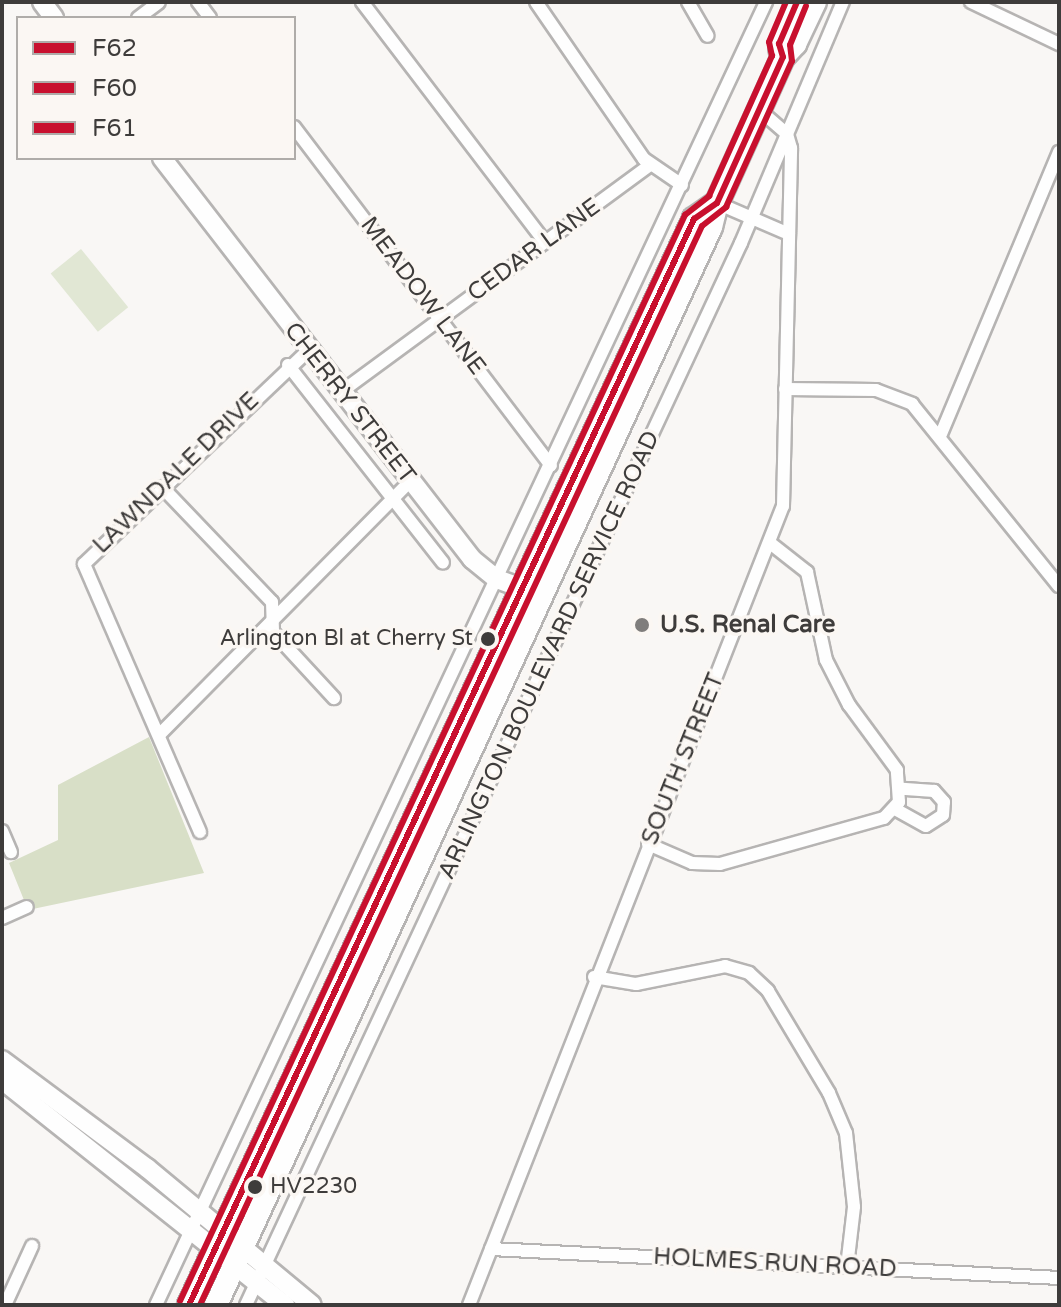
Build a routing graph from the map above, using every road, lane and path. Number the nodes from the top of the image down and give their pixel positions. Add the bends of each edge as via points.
1 (159, 2) edge
2 (362, 2) edge
3 (536, 2) edge
4 (688, 2) edge
5 (766, 2) edge
6 (797, 2) edge
7 (815, 2) edge
8 (843, 2) edge
9 (971, 2) edge
10 (141, 16) edge
11 (708, 36) dead end
12 (1059, 44) edge
13 (783, 57) junction
14 (759, 110) junction
15 (296, 130) edge
16 (787, 134) junction
17 (1059, 152) edge
18 (164, 160) edge
19 (650, 165) junction
20 (682, 185) junction
21 (717, 203) junction
22 (752, 218) junction
23 (789, 234) junction
24 (545, 242) junction
25 (441, 319) junction
26 (309, 350) junction
27 (288, 365) junction
28 (785, 389) junction
29 (341, 392) junction
30 (941, 434) junction
31 (551, 465) junction
32 (410, 481) junction
33 (162, 487) junction
34 (393, 498) junction
35 (770, 543) junction
36 (443, 563) dead end
37 (497, 579) junction
38 (1059, 586) edge
39 (533, 592) junction
40 (570, 606) junction
41 (273, 617) junction
42 (334, 698) dead end
43 (161, 733) junction
44 (902, 789) junction
45 (895, 809) junction
46 (2, 831) edge
47 (200, 832) dead end
48 (648, 844) junction
49 (11, 852) dead end
50 (350, 896) junction
51 (374, 906) junction
52 (27, 907) dead end
53 (2, 918) edge
54 (594, 977) junction
55 (339, 1035) junction
56 (364, 1047) junction
57 (2, 1060) edge
58 (2, 1080) edge
59 (202, 1212) junction
60 (192, 1230) junction
61 (219, 1241) junction
62 (32, 1246) dead end
63 (491, 1249) junction
64 (238, 1257) junction
65 (847, 1267) junction
66 (260, 1275) junction
67 (1059, 1278) edge
68 (5, 1305) edge
69 (156, 1305) edge
70 (189, 1305) edge
71 (216, 1305) edge
72 (246, 1305) edge
73 (285, 1305) edge
74 (312, 1305) edge
75 (469, 1305) edge

1 - 10 street
2 - 24 street
3 - 19 street
4 - 11 street
5 - 20 street
6 - 13 highway via 779,44
7 - 13 highway
8 - 16 street, ARLINGTON BOULEVARD SERVICE ROAD
9 - 12 street
13 - 14 highway
14 - 16 street
14 - 21 highway
15 - 25 street, MEADOW LANE
16 - 22 street, ARLINGTON BOULEVARD SERVICE ROAD
16 - 23 street, SOUTH STREET
17 - 30 street
18 - 26 main road, CHERRY STREET
19 - 20 street
19 - 24 street, CEDAR LANE
20 - 31 street
21 - 22 street
21 - 39 highway via 694,219
22 - 23 street
22 - 40 street, ARLINGTON BOULEVARD SERVICE ROAD
23 - 28 street, SOUTH STREET
24 - 25 street, CEDAR LANE
25 - 29 street, CEDAR LANE
25 - 31 street, MEADOW LANE
26 - 27 street, LAWNDALE DRIVE
26 - 29 main road, CHERRY STREET
27 - 33 street, LAWNDALE DRIVE
27 - 34 street, CHERRY STREET
28 - 30 street via 889,392 912,404
28 - 35 street, SOUTH STREET via 783,506
29 - 32 main road, CHERRY STREET
30 - 38 street
31 - 37 street
32 - 34 street
32 - 37 main road, CHERRY STREET via 472,559
33 - 41 street via 272,602
33 - 43 street, LAWNDALE DRIVE via 84,564
34 - 36 street, CHERRY STREET
34 - 41 street
35 - 44 street via 807,572 826,660 849,705 897,770
35 - 48 street, SOUTH STREET
37 - 39 main road, CHERRY STREET
37 - 50 street
39 - 40 street, CHERRY STREET
39 - 51 highway
39 - 55 highway
40 - 56 street, ARLINGTON BOULEVARD SERVICE ROAD
41 - 42 street via 273,632
41 - 43 street
43 - 47 street, LAWNDALE DRIVE
44 - 45 street
44 - 45 street via 934,791 944,802 943,815 926,826
45 - 48 street via 870,822 720,864 692,863
46 - 49 street
48 - 54 street, SOUTH STREET
50 - 51 street
50 - 59 street
51 - 61 highway
52 - 53 street
54 - 63 street, SOUTH STREET
54 - 65 street via 636,984 725,966 749,973 768,991 829,1093 846,1133 854,1207
55 - 56 street
55 - 64 highway
56 - 66 street, ARLINGTON BOULEVARD SERVICE ROAD
57 - 59 main road
58 - 60 main road
59 - 60 street
59 - 61 main road
60 - 61 main road
60 - 69 street
61 - 64 main road
61 - 70 highway
62 - 68 street
63 - 65 street, HOLMES RUN ROAD
63 - 75 street, SOUTH STREET
64 - 66 main road
64 - 71 highway
65 - 67 street, HOLMES RUN ROAD
66 - 72 street, ARLINGTON BOULEVARD SERVICE ROAD
66 - 73 main road
66 - 74 main road

